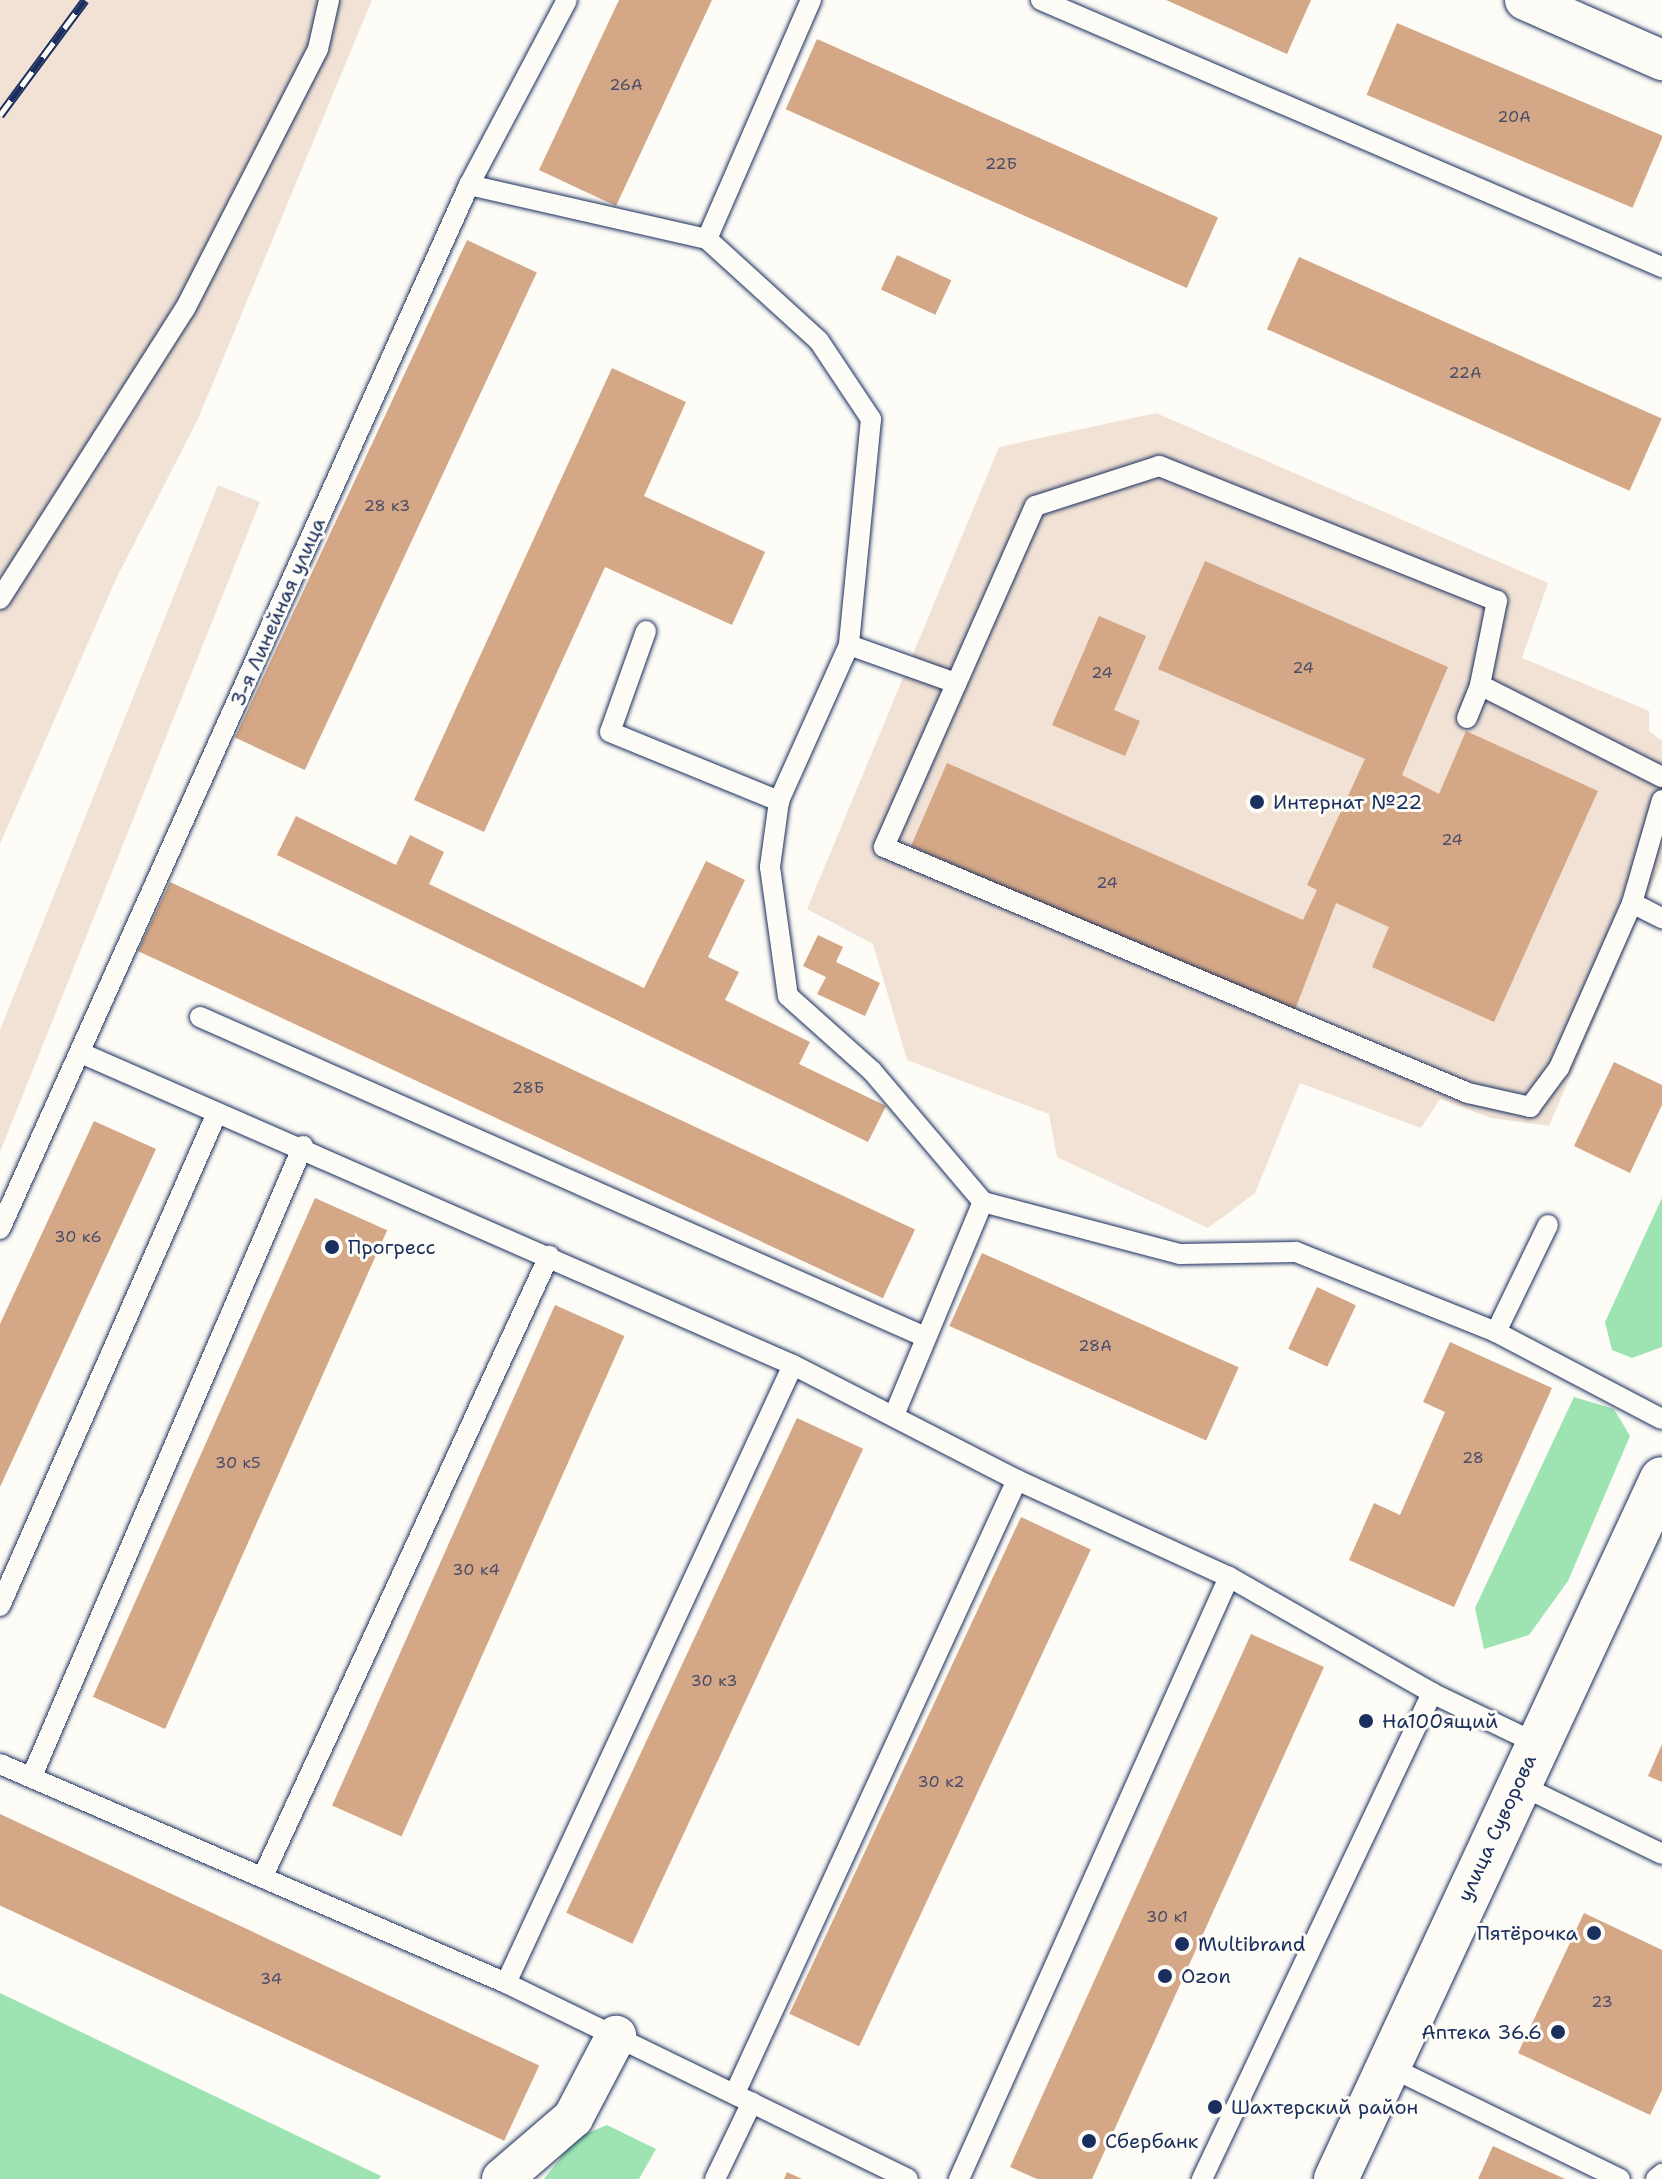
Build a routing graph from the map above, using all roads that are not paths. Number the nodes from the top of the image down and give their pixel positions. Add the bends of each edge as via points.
1 (329, 0) edge
2 (567, 0) edge
3 (811, 0) edge
4 (1041, 0) edge
5 (1525, 0) edge
6 (1662, 60) edge
7 (469, 185) junction
8 (707, 239) junction
9 (1662, 267) edge
10 (0, 599) edge
11 (646, 631) dead end
12 (849, 645) junction
13 (956, 683) junction
14 (1480, 685) junction
15 (1467, 718) dead end
16 (1662, 777) edge
17 (1662, 800) edge
18 (779, 801) junction
19 (1632, 903) junction
20 (1662, 918) edge
21 (200, 1017) dead end
22 (81, 1053) junction
23 (216, 1115) junction
24 (303, 1146) junction
25 (983, 1202) junction
26 (1548, 1225) dead end
27 (0, 1229) edge
28 (549, 1256) junction
29 (1496, 1332) junction
30 (923, 1336) junction
31 (793, 1365) junction
32 (895, 1413) junction
33 (1662, 1419) edge
34 (1662, 1479) edge
35 (1017, 1480) junction
36 (1229, 1577) junction
37 (0, 1606) edge
38 (1432, 1693) junction
39 (1536, 1743) junction
40 (0, 1764) edge
41 (32, 1776) junction
42 (1518, 1784) junction
43 (1662, 1854) edge
44 (264, 1874) junction
45 (506, 1983) junction
46 (616, 2036) junction
47 (1388, 2066) junction
48 (744, 2098) junction
49 (1662, 2174) edge
50 (502, 2179) edge
51 (715, 2179) edge
52 (908, 2179) edge
53 (959, 2179) edge
54 (1202, 2179) edge
55 (1336, 2179) edge
56 (1620, 2179) edge
57 (1656, 2179) edge

1 - 10 lane via 318,49 185,309
2 - 7 lane, 3-я Линейная улица
3 - 8 lane
4 - 9 lane
5 - 6 street
7 - 8 lane
7 - 22 lane, 3-я Линейная улица
8 - 12 lane via 819,341 871,419
11 - 18 lane via 610,732
12 - 13 lane
12 - 18 lane
13 - 14 lane via 1035,506 1159,466 1497,601
13 - 19 lane via 884,847 1468,1093 1530,1107 1559,1068
14 - 15 lane
14 - 16 lane
17 - 19 lane
18 - 25 lane via 770,867 788,996 872,1071
19 - 20 lane
21 - 30 lane
22 - 23 lane
22 - 27 lane, 3-я Линейная улица
23 - 24 lane
23 - 37 lane
24 - 28 lane
24 - 41 lane
25 - 29 lane via 1180,1254 1296,1252
25 - 30 lane
26 - 29 lane
28 - 31 lane
28 - 44 lane
29 - 33 lane
30 - 32 lane
31 - 32 lane
31 - 45 lane
32 - 35 lane
34 - 39 main road, улица Суворова
35 - 36 lane
35 - 48 lane
36 - 38 lane
36 - 53 lane
38 - 39 lane
38 - 54 lane
39 - 42 main road, улица Суворова
40 - 41 lane
41 - 44 lane
42 - 43 lane
42 - 47 main road, улица Суворова
44 - 45 lane
45 - 46 lane
46 - 48 lane
46 - 50 street via 573,2118
47 - 55 main road, улица Суворова
47 - 56 lane
48 - 51 lane
48 - 52 lane
49 - 57 lane

